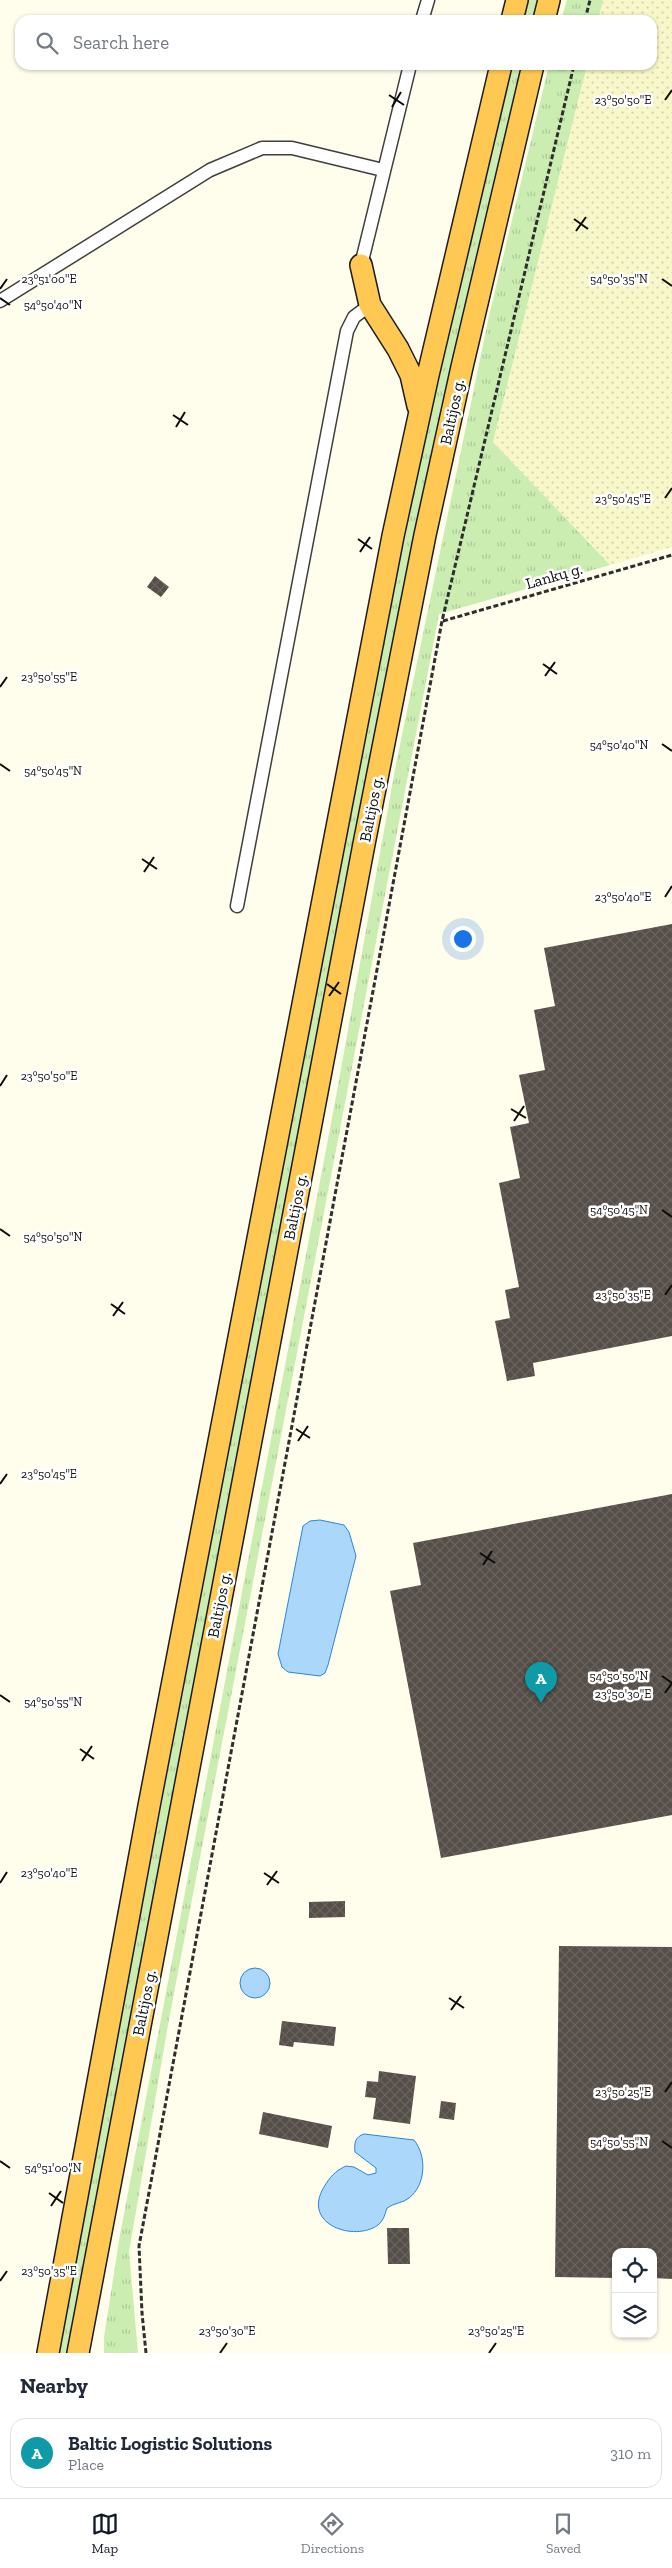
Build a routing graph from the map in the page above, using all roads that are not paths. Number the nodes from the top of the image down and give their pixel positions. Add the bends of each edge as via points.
1 (428, 0) edge
2 (517, 0) edge
3 (549, 0) edge
4 (424, 15) edge
5 (513, 15) edge
6 (545, 15) edge
7 (409, 70) edge
8 (500, 70) edge
9 (532, 70) edge
10 (383, 170) junction
11 (361, 265) joint
12 (0, 301) edge
13 (370, 305) junction
14 (420, 411) junction
15 (237, 906) dead end
16 (83, 2347) edge
17 (46, 2348) edge

1 - 4 street
2 - 5 highway
3 - 6 highway
7 - 10 street
8 - 14 highway, Baltijos g.
9 - 16 highway, Baltijos g. via 458,386 375,786
10 - 11 street
10 - 12 street via 292,148 262,148 210,170
11 - 13 highway
13 - 14 highway via 411,375
13 - 15 street via 354,318 347,331
14 - 17 highway, Baltijos g. via 368,661

